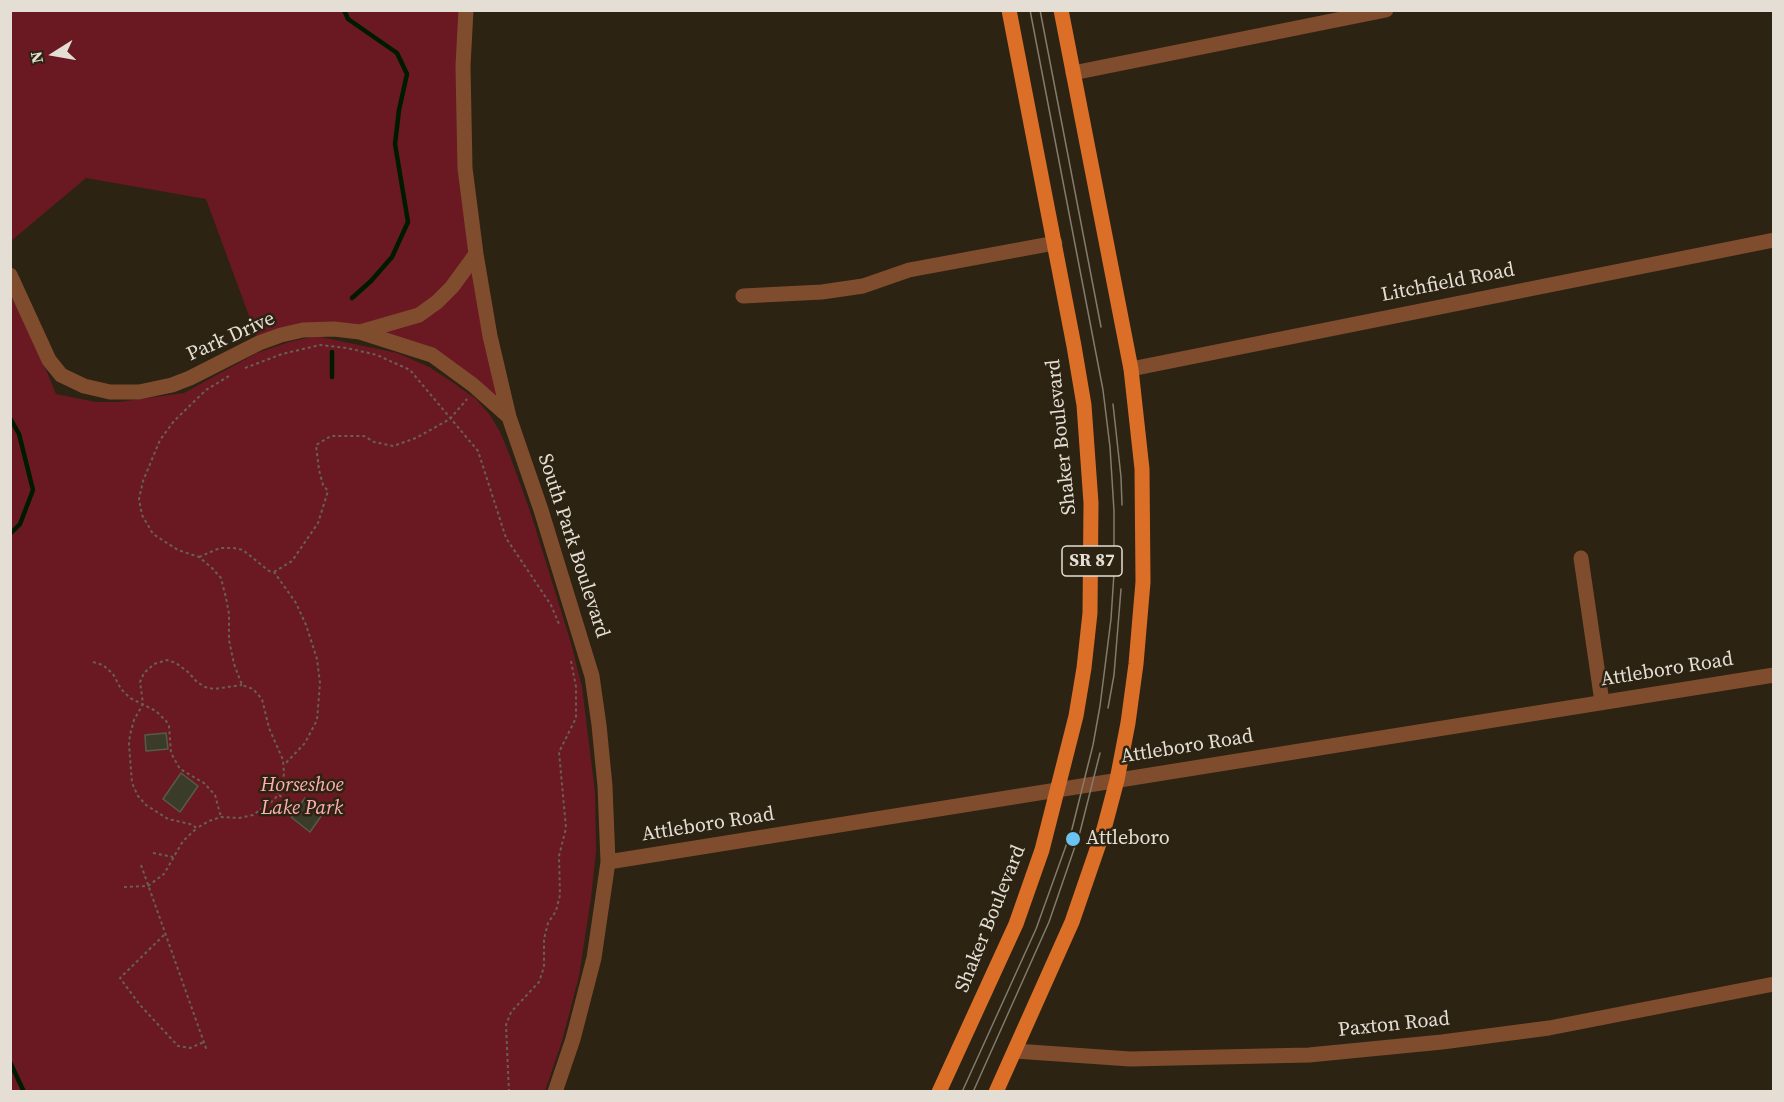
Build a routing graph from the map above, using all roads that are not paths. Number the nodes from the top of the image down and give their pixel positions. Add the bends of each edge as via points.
1 (466, 10) edge
2 (1009, 10) edge
3 (1061, 10) edge
4 (1386, 10) edge
5 (1073, 73) junction
6 (1773, 240) edge
7 (1055, 243) junction
8 (476, 254) junction
9 (10, 275) edge
10 (743, 296) dead end
11 (360, 332) junction
12 (1131, 369) junction
13 (509, 417) junction
14 (1581, 558) dead end
15 (1773, 675) edge
16 (1602, 702) junction
17 (1117, 780) junction
18 (1058, 790) junction
19 (608, 862) junction
20 (1773, 984) edge
21 (1015, 1051) junction
22 (555, 1092) edge
23 (939, 1092) edge
24 (996, 1092) edge

1 - 8 street, South Park Boulevard via 465,168
2 - 7 main road, Shaker Boulevard / SR 87
3 - 5 main road, SR 87
4 - 5 street
5 - 12 main road, SR 87
6 - 12 street, Litchfield Road
7 - 10 street via 909,270 863,286
7 - 18 main road, Shaker Boulevard / SR 87 via 1084,405 1092,533 1084,668
8 - 11 street via 452,287 419,315
8 - 13 street, South Park Boulevard
9 - 11 street, Park Drive via 49,360 61,375 110,393 172,385 281,335 303,330
11 - 13 street, Park Drive via 432,355
12 - 17 main road, SR 87 via 1142,469 1143,582 1136,664
13 - 19 street, South Park Boulevard via 592,676 605,786
14 - 16 street
15 - 16 street, Attleboro Road
16 - 17 street, Attleboro Road
17 - 18 street, Attleboro Road
17 - 21 main road, SR 87 via 1072,922
18 - 19 street, Attleboro Road
18 - 23 main road, Shaker Boulevard / SR 87 via 1016,924
19 - 22 street, South Park Boulevard via 594,957
20 - 21 street, Paxton Road via 1549,1028 1309,1055 1130,1059
21 - 24 main road, SR 87

